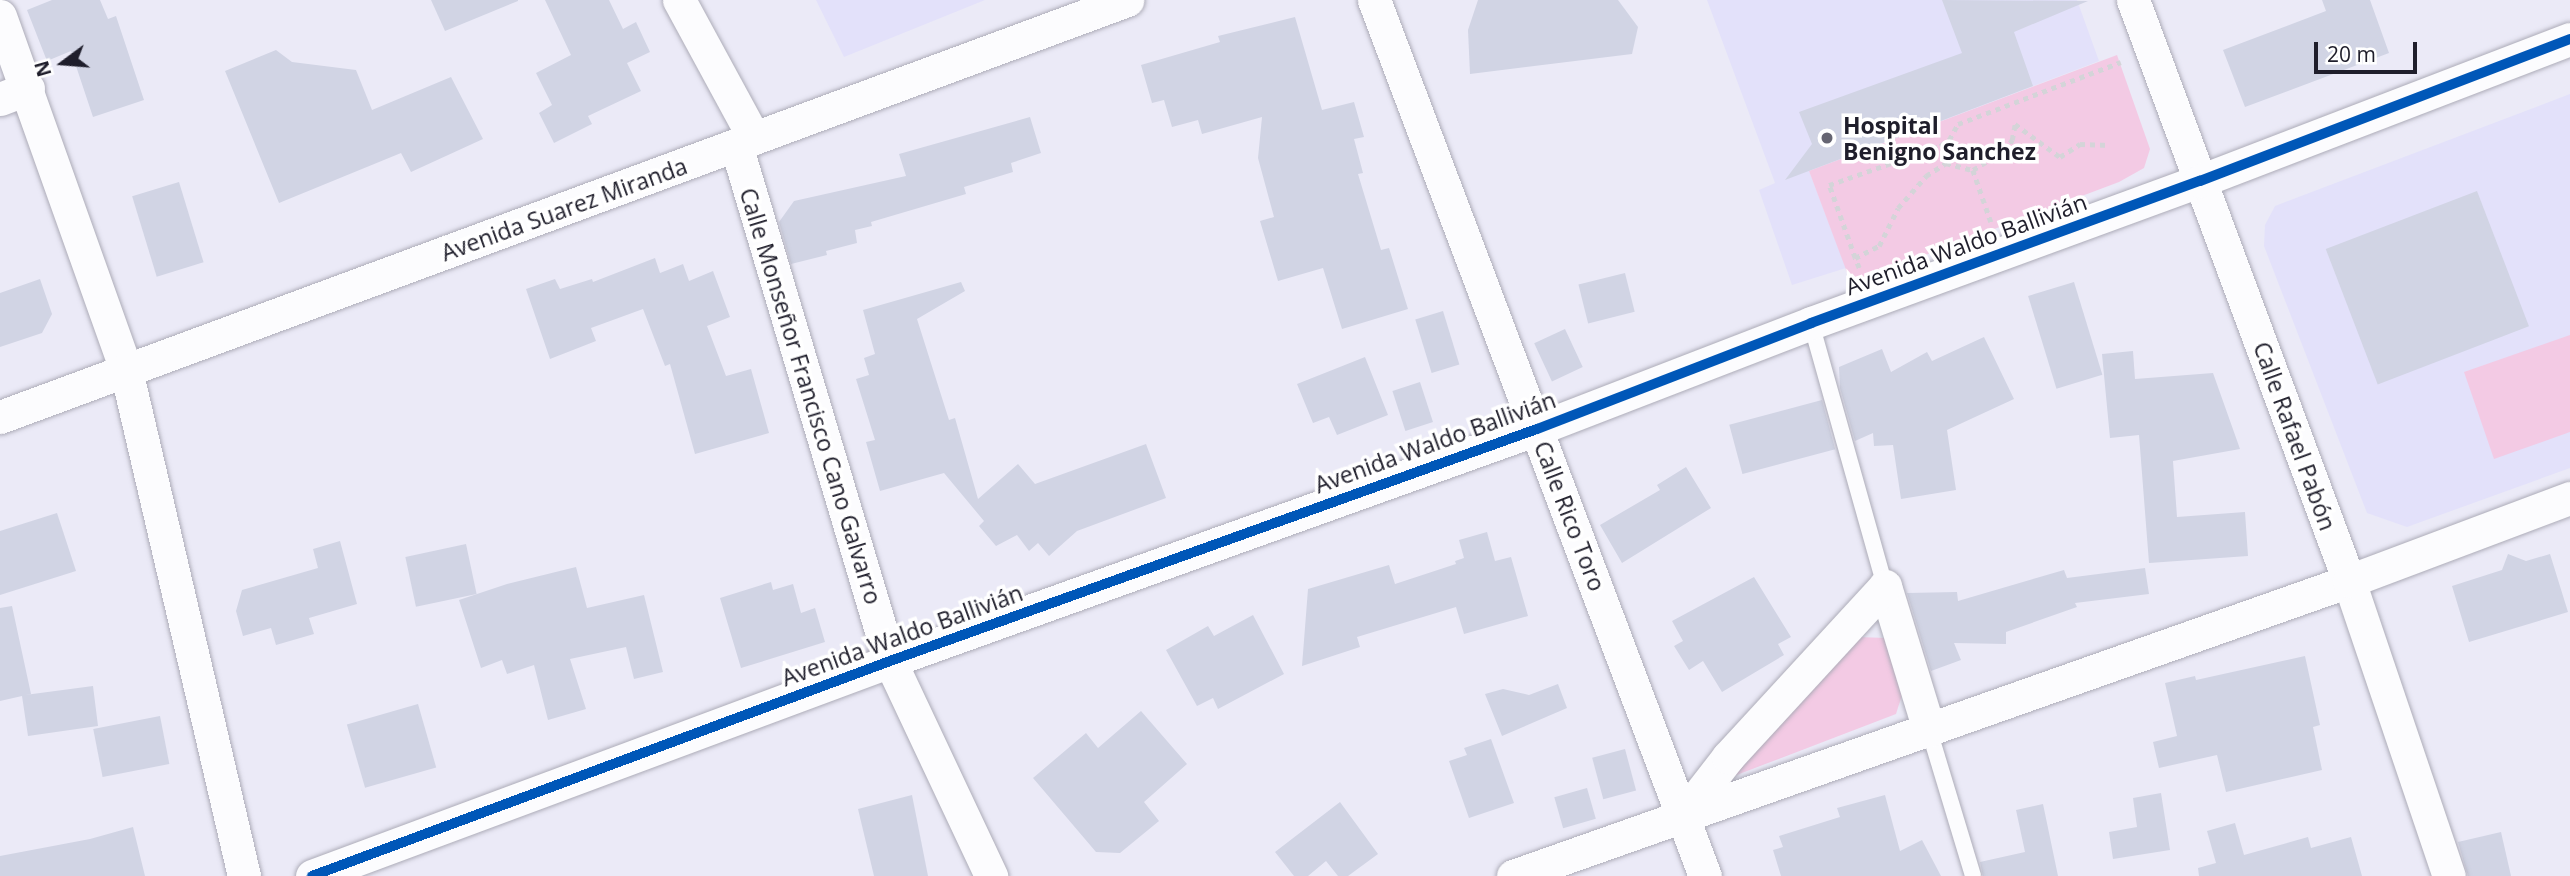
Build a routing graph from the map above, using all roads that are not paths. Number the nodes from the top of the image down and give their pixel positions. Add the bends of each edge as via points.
1 (679, 0) edge
2 (1127, 0) edge
3 (1374, 0) edge
4 (2133, 0) edge
5 (0, 16) edge
6 (2570, 39) edge
7 (14, 93) edge
8 (745, 142) junction
9 (2200, 181) junction
10 (1811, 323) junction
11 (126, 370) junction
12 (0, 417) edge
13 (1537, 429) junction
14 (2570, 498) edge
15 (2349, 581) junction
16 (1885, 586) junction
17 (890, 661) junction
18 (1929, 730) junction
19 (1684, 816) junction
20 (244, 876) edge
21 (312, 876) edge
22 (991, 876) edge
23 (1513, 876) edge
24 (1705, 876) edge
25 (1973, 876) edge
26 (2449, 876) edge

1 - 8 street, Calle Monseñor Francisco Cano Galvarro
2 - 8 street, Avenida Suarez Miranda
3 - 13 street, Calle Rico Toro
4 - 9 street, Calle Rafael Pabón
5 - 7 street
6 - 9 street, Avenida Waldo Ballivián
7 - 11 street
8 - 11 street, Avenida Suarez Miranda
8 - 17 street, Calle Monseñor Francisco Cano Galvarro
9 - 10 street, Avenida Waldo Ballivián
9 - 15 street, Calle Rafael Pabón
10 - 13 street, Avenida Waldo Ballivián
10 - 16 lane
11 - 12 street, Avenida Suarez Miranda
11 - 20 street
13 - 17 street, Avenida Waldo Ballivián
13 - 19 street, Calle Rico Toro
14 - 15 street
15 - 18 street
15 - 26 street, Calle Rafael Pabón
16 - 18 street
16 - 19 street via 1728,757
17 - 21 street, Avenida Waldo Ballivián
17 - 22 street, Calle Monseñor Francisco Cano Galvarro
18 - 19 street
18 - 25 lane
19 - 23 street
19 - 24 street, Calle Rico Toro

